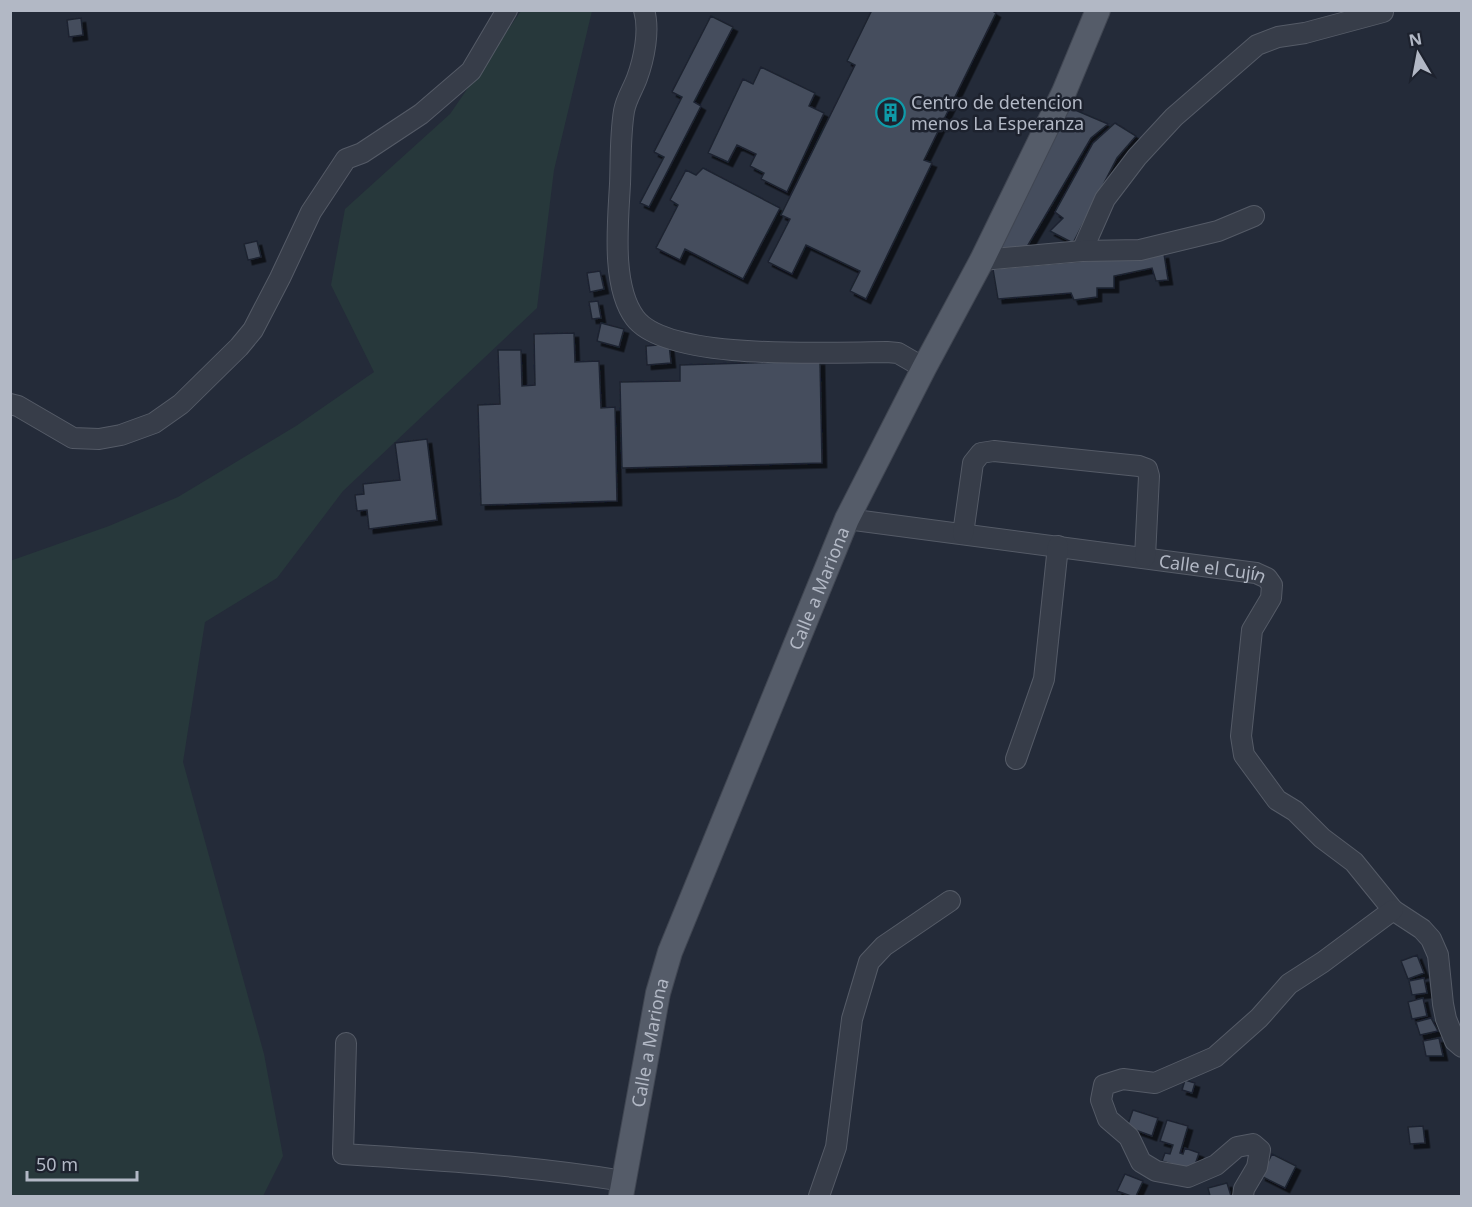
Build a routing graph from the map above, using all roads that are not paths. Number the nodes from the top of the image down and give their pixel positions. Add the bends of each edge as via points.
1 (507, 10) edge
2 (644, 10) edge
3 (1098, 10) edge
4 (1383, 12) dead end
5 (1254, 216) dead end
6 (1082, 251) junction
7 (982, 260) junction
8 (924, 368) junction
9 (10, 404) edge
10 (847, 519) junction
11 (963, 534) junction
12 (1058, 546) junction
13 (1144, 557) junction
14 (1016, 759) dead end
15 (950, 901) dead end
16 (1393, 910) junction
17 (346, 1043) dead end
18 (1461, 1047) edge
19 (622, 1189) edge
20 (819, 1197) edge
21 (1243, 1197) edge

1 - 9 street via 471,71 421,114 362,153 346,159 311,212 253,330 181,404 154,423 99,439 73,438
2 - 8 street via 645,44 638,77 626,102 621,132 617,255 624,293 635,318 658,335 709,349 887,352 904,356
3 - 7 main road, Calle a Mariona via 1064,92
4 - 6 street via 1257,45 1174,117 1137,157 1105,198
5 - 6 street via 1218,231 1140,250
6 - 7 street
7 - 8 main road, Calle a Mariona
8 - 10 main road, Calle a Mariona
10 - 11 street, Calle el Cujín
10 - 19 main road, Calle a Mariona via 670,952 658,993
11 - 12 street, Calle el Cujín
11 - 13 street via 973,463 981,453 994,451 1138,466 1146,469 1149,476
12 - 13 street, Calle el Cujín
12 - 14 street via 1044,680
13 - 16 street, Calle el Cujín via 1256,573 1272,585 1270,598 1251,630 1241,736 1244,755 1276,800 1295,811 1354,862
15 - 20 street via 884,946 869,962 852,1019 836,1147
16 - 18 street, Calle el Cujín via 1422,929 1434,944 1446,1019
16 - 21 street via 1289,984 1259,1018 1215,1057 1155,1083 1123,1079 1104,1085 1101,1100 1108,1119 1130,1137 1142,1162 1156,1171 1188,1177 1216,1165 1237,1147 1253,1144 1260,1150 1257,1167
17 - 19 street via 343,1154 552,1170

